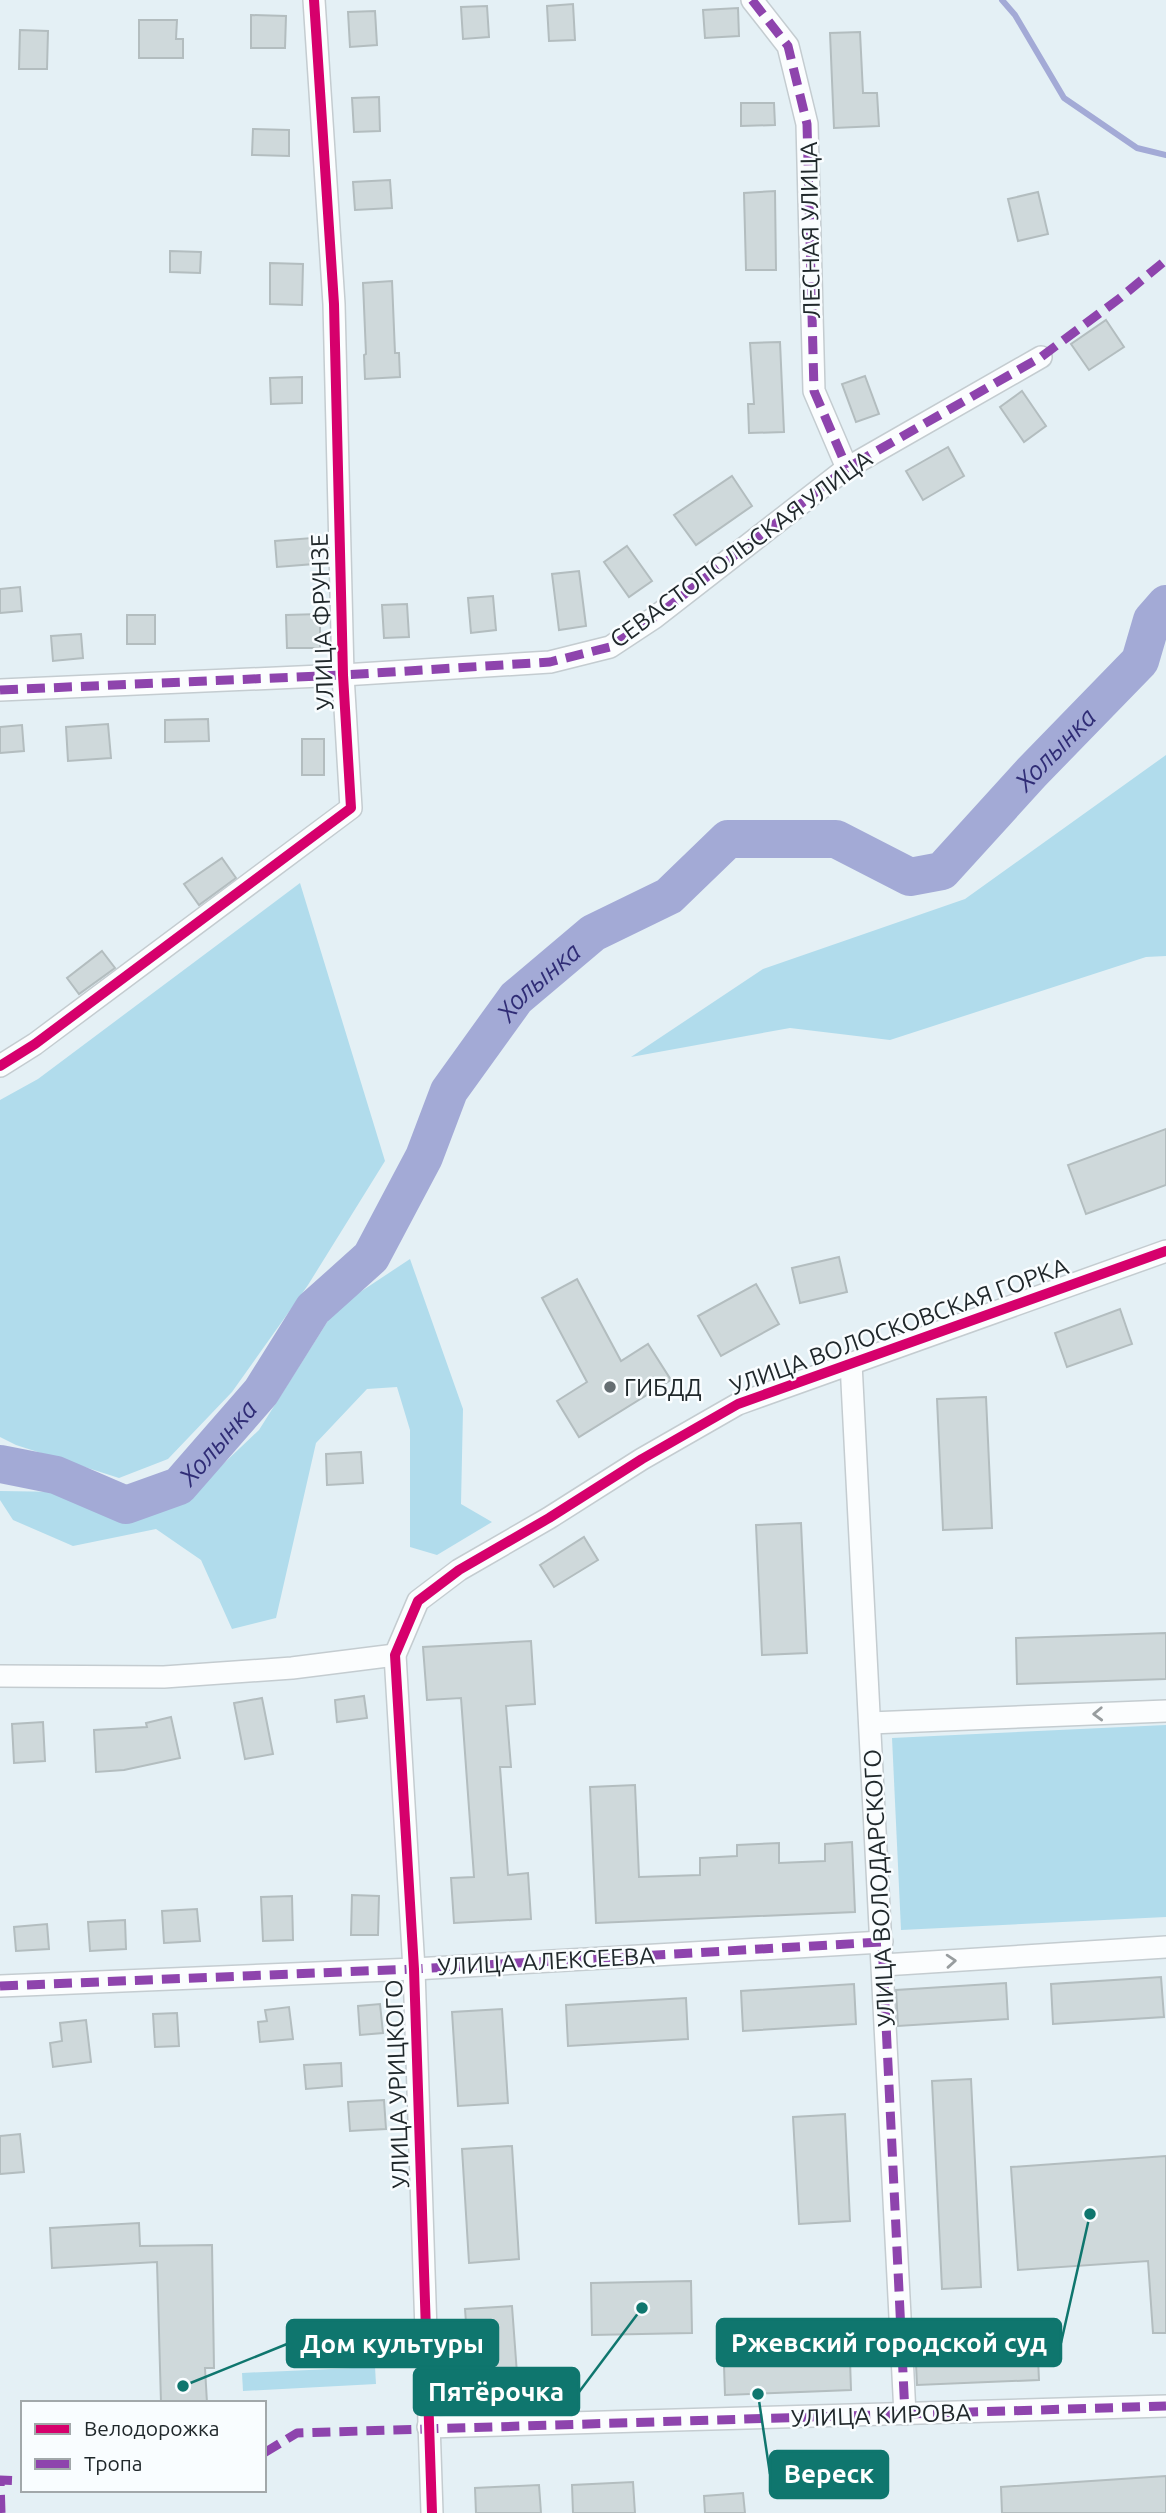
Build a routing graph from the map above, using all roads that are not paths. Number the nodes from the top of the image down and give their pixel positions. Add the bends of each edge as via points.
1 (313, 0) edge
2 (752, 0) edge
3 (1041, 357) dead end
4 (847, 468) junction
5 (343, 675) junction
6 (0, 690) edge
7 (0, 1066) edge
8 (1166, 1251) edge
9 (851, 1363) junction
10 (395, 1655) junction
11 (0, 1676) edge
12 (1166, 1712) edge
13 (870, 1723) junction
14 (882, 1942) junction
15 (1166, 1947) edge
16 (883, 1965) junction
17 (414, 1969) junction
18 (0, 1986) edge
19 (1166, 2406) edge
20 (905, 2414) junction
21 (428, 2427) junction
22 (432, 2513) edge

1 - 5 street, УЛИЦА ФРУНЗЕ via 334,304
2 - 4 street, ЛЕСНАЯ УЛИЦА via 788,46 807,124 814,391
3 - 4 street, СЕВАСТОПОЛЬСКАЯ УЛИЦА
4 - 5 street, СЕВАСТОПОЛЬСКАЯ УЛИЦА via 610,647 550,662
5 - 6 street, СЕВАСТОПОЛЬСКАЯ УЛИЦА
5 - 7 street, УЛИЦА ФРУНЗЕ via 351,808
8 - 9 street, УЛИЦА ВОЛОСКОВСКАЯ ГОРКА
9 - 10 street, УЛИЦА ВОЛОСКОВСКАЯ ГОРКА via 738,1405 459,1570 418,1601
9 - 13 street, УЛИЦА ВОЛОДАРСКОГО
10 - 11 street via 164,1677
10 - 17 street, УЛИЦА УРИЦКОГО
12 -> 13 street
13 - 14 street, УЛИЦА ВОЛОДАРСКОГО
14 - 16 street, УЛИЦА ВОЛОДАРСКОГО
14 - 17 street, УЛИЦА АЛЕКСЕЕВА
16 -> 15 street
16 - 20 street, УЛИЦА ВОЛОДАРСКОГО
17 - 18 street, УЛИЦА АЛЕКСЕЕВА
17 - 21 street, УЛИЦА УРИЦКОГО
19 - 20 street, УЛИЦА КИРОВА
20 - 21 street, УЛИЦА КИРОВА
21 - 22 street, УЛИЦА УРИЦКОГО

